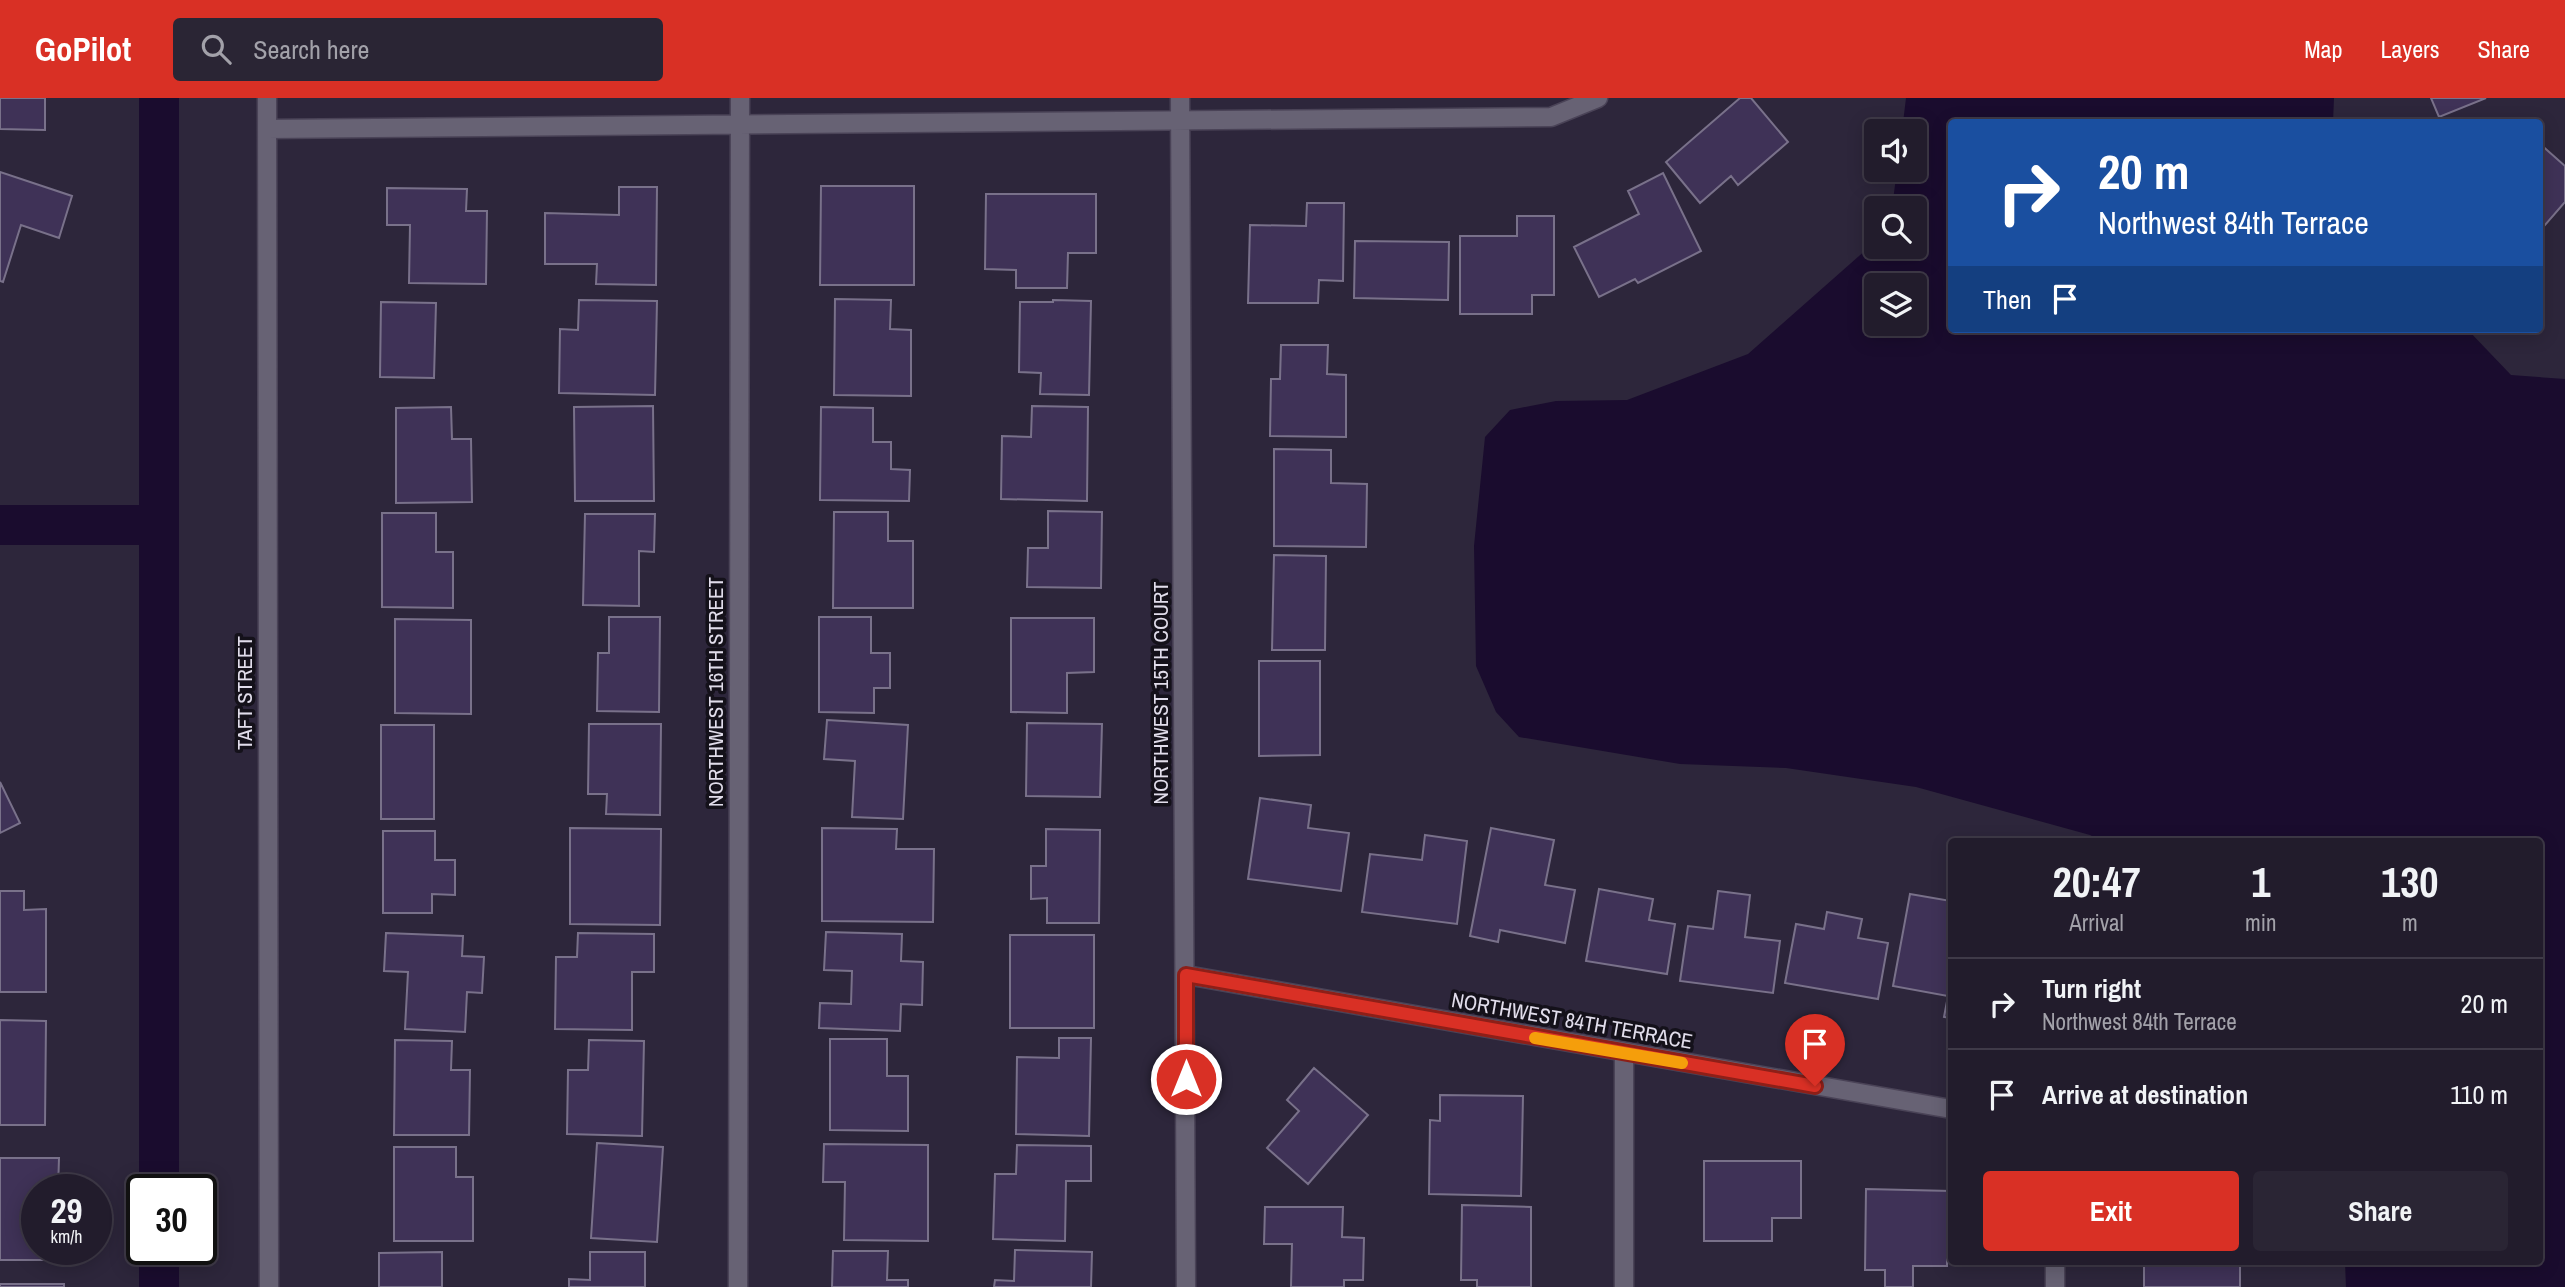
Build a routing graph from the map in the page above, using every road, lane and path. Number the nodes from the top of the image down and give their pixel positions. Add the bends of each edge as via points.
1 (267, 98) edge
2 (740, 98) edge
3 (1180, 98) edge
4 (1598, 98) edge
5 (1180, 120) junction
6 (739, 125) junction
7 (267, 129) junction
8 (1186, 975) junction
9 (1624, 1053) junction
10 (1948, 1109) edge
11 (2055, 1265) edge
12 (269, 1287) edge
13 (738, 1287) edge
14 (1186, 1287) edge
15 (1624, 1287) edge
16 (2055, 1287) edge

1 - 7 street, TAFT STREET
2 - 6 street, NORTHWEST 16TH STREET
3 - 5 street, NORTHWEST 15TH COURT
4 - 5 street via 1551,117
5 - 6 street
5 - 8 street, NORTHWEST 15TH COURT
6 - 7 street
6 - 13 street, NORTHWEST 16TH STREET
7 - 12 street, TAFT STREET
8 - 9 street, NORTHWEST 84TH TERRACE
8 - 14 street, NORTHWEST 15TH COURT
9 - 10 street, NORTHWEST 84TH TERRACE
9 - 15 street
11 - 16 street

